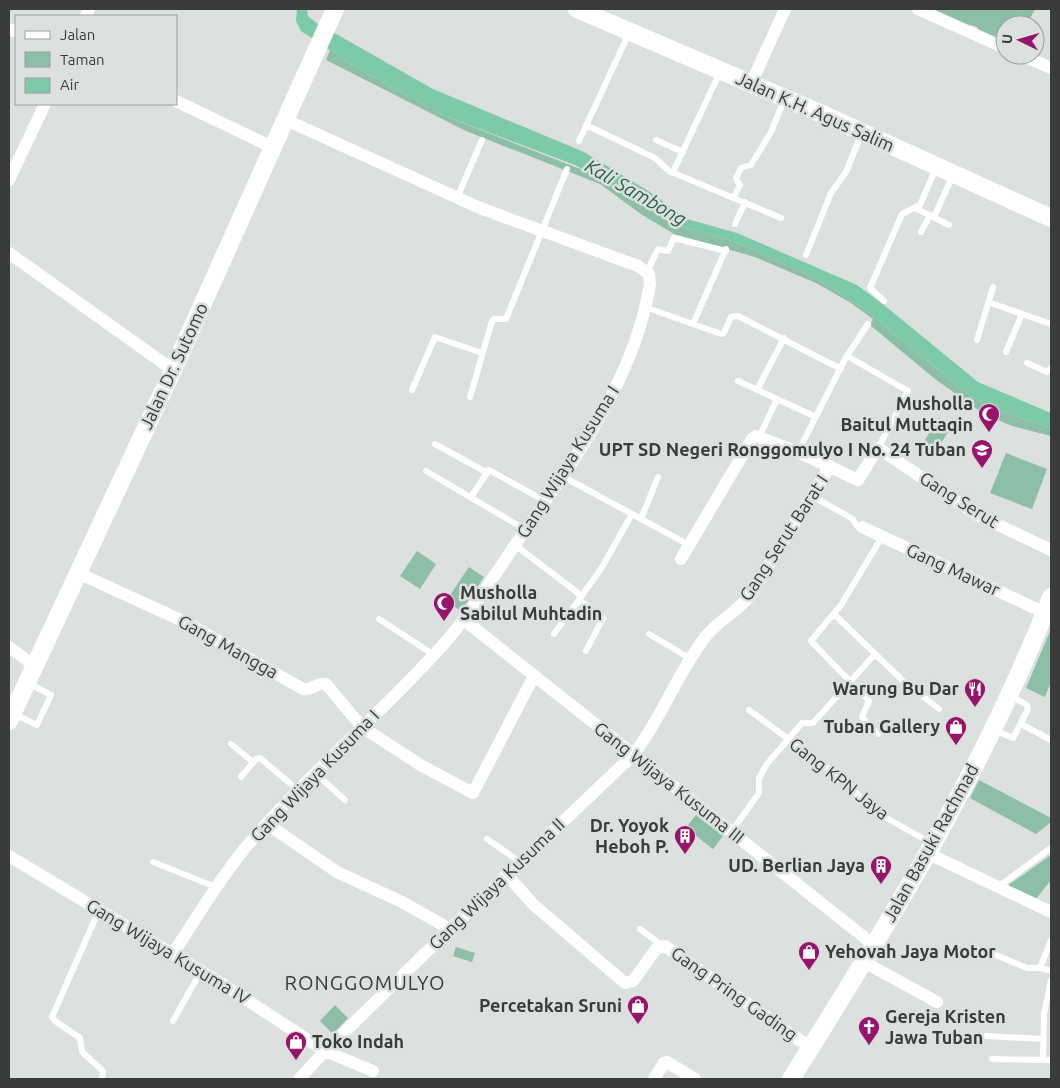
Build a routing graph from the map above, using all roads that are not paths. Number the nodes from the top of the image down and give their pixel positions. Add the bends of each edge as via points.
1 (577, 9) edge
2 (785, 9) edge
3 (918, 9) edge
4 (332, 16) edge
5 (629, 31) junction
6 (995, 44) edge
7 (721, 71) junction
8 (751, 84) junction
9 (785, 98) junction
10 (178, 103) edge
11 (45, 105) edge
12 (286, 120) junction
13 (586, 125) junction
14 (862, 133) junction
15 (482, 140) dead end
16 (656, 140) dead end
17 (579, 141) dead end
18 (274, 148) junction
19 (683, 152) junction
20 (937, 166) junction
21 (567, 169) dead end
22 (673, 172) junction
23 (953, 174) junction
24 (9, 180) edge
25 (457, 198) junction
26 (734, 198) junction
27 (744, 202) junction
28 (915, 208) junction
29 (932, 216) junction
30 (781, 218) dead end
31 (1051, 218) edge
32 (735, 224) dead end
33 (949, 225) dead end
34 (541, 231) junction
35 (921, 232) dead end
36 (9, 253) edge
37 (806, 255) dead end
38 (647, 272) junction
39 (993, 287) dead end
40 (884, 300) dead end
41 (988, 302) junction
42 (645, 307) junction
43 (1022, 314) junction
44 (693, 324) junction
45 (868, 324) dead end
46 (1051, 324) edge
47 (784, 338) junction
48 (977, 340) dead end
49 (1006, 352) dead end
50 (482, 353) junction
51 (848, 356) junction
52 (1027, 363) dead end
53 (841, 368) junction
54 (1051, 368) edge
55 (173, 370) junction
56 (738, 381) dead end
57 (412, 390) dead end
58 (757, 390) junction
59 (470, 397) dead end
60 (777, 399) junction
61 (816, 417) junction
62 (758, 437) junction
63 (435, 444) dead end
64 (878, 448) junction
65 (798, 452) junction
66 (830, 466) junction
67 (426, 471) dead end
68 (486, 472) junction
69 (562, 476) junction
70 (658, 477) dead end
71 (812, 496) junction
72 (471, 497) junction
73 (545, 501) junction
74 (632, 514) junction
75 (641, 519) junction
76 (862, 528) joint
77 (526, 530) junction
78 (882, 537) junction
79 (515, 545) junction
80 (689, 545) junction
81 (1051, 550) edge
82 (681, 559) dead end
83 (78, 573) junction
84 (581, 598) junction
85 (1048, 605) edge
86 (834, 614) junction
87 (379, 619) dead end
88 (464, 620) junction
89 (554, 634) dead end
90 (649, 634) dead end
91 (9, 647) edge
92 (586, 651) dead end
93 (875, 654) junction
94 (434, 655) junction
95 (691, 660) junction
96 (34, 666) junction
97 (534, 676) junction
98 (27, 682) junction
99 (849, 683) junction
100 (1010, 695) junction
101 (749, 710) dead end
102 (939, 710) dead end
103 (11, 717) edge
104 (1021, 724) junction
105 (362, 726) junction
106 (993, 729) junction
107 (878, 734) dead end
108 (789, 739) junction
109 (1051, 740) edge
110 (231, 744) dead end
111 (634, 755) junction
112 (253, 762) junction
113 (315, 773) junction
114 (241, 777) dead end
115 (298, 790) junction
116 (344, 800) dead end
117 (267, 824) junction
118 (731, 832) junction
119 (487, 839) dead end
120 (930, 848) junction
121 (1051, 848) edge
122 (9, 856) edge
123 (153, 862) dead end
124 (520, 862) junction
125 (506, 874) junction
126 (998, 887) junction
127 (217, 888) junction
128 (99, 910) junction
129 (1051, 912) edge
130 (450, 929) junction
131 (640, 929) dead end
132 (1051, 940) edge
133 (874, 945) junction
134 (663, 946) junction
135 (986, 951) dead end
136 (173, 953) junction
137 (864, 962) junction
138 (1040, 968) junction
139 (201, 971) junction
140 (1051, 971) edge
141 (1051, 980) edge
142 (938, 1002) dead end
143 (173, 1021) dead end
144 (986, 1036) dead end
145 (1043, 1039) junction
146 (811, 1048) junction
147 (325, 1051) junction
148 (992, 1059) dead end
149 (1043, 1060) junction
150 (1051, 1060) edge
151 (373, 1071) dead end
152 (102, 1079) edge
153 (299, 1079) edge
154 (654, 1079) edge
155 (695, 1079) edge
156 (791, 1079) edge

1 - 5 main road, Jalan K.H. Agus Salim
2 - 8 street
3 - 6 street
4 - 12 main road, Jalan Dr. Sutomo
5 - 7 main road, Jalan K.H. Agus Salim
5 - 13 lane
7 - 8 main road, Jalan K.H. Agus Salim
7 - 19 lane
8 - 9 main road, Jalan K.H. Agus Salim
9 - 14 main road, Jalan K.H. Agus Salim
9 - 26 lane via 771,132 751,165 741,168 736,179 740,185
10 - 18 street
11 - 24 street
12 - 18 main road, Jalan Dr. Sutomo
12 - 25 street
13 - 17 lane
13 - 22 lane via 655,158
14 - 20 main road, Jalan K.H. Agus Salim
14 - 37 lane via 846,172 831,193
15 - 25 lane
16 - 19 lane
18 - 55 main road, Jalan Dr. Sutomo
19 - 22 lane
20 - 23 main road, Jalan K.H. Agus Salim
20 - 28 lane via 920,204
21 - 34 lane
22 - 26 lane
23 - 29 lane
23 - 31 main road, Jalan K.H. Agus Salim
25 - 34 street
26 - 27 lane
27 - 30 lane
27 - 32 lane
28 - 29 lane
28 - 40 lane via 902,214 870,288
29 - 33 lane
29 - 35 lane
34 - 38 street
34 - 50 lane via 506,319 493,319
36 - 55 street
38 - 42 street, Gang Wijaya Kusuma I via 651,280
38 - 44 lane via 658,250 668,251 674,238 726,250
39 - 41 lane
41 - 43 lane
41 - 48 lane
42 - 44 lane
42 - 69 street, Gang Wijaya Kusuma I via 619,382
43 - 46 lane
43 - 49 lane
44 - 47 lane via 722,334 731,317 736,316
45 - 51 lane
47 - 53 lane
47 - 58 lane
50 - 57 lane via 435,337
50 - 59 lane
51 - 53 lane
51 - 64 lane via 908,390
52 - 54 lane via 1047,372
53 - 61 lane
55 - 83 main road, Jalan Dr. Sutomo
56 - 58 lane
58 - 60 lane
60 - 61 lane
60 - 62 lane
61 - 65 lane
62 - 65 street
62 - 80 street via 752,439
63 - 68 lane
64 - 66 street via 859,480
64 - 81 street, Gang Serut via 978,515
65 - 66 street
66 - 71 street, Gang Serut Barat I
67 - 72 lane
68 - 72 lane
68 - 73 lane via 493,471
69 - 73 street, Gang Wijaya Kusuma I
69 - 74 lane
70 - 75 lane
71 - 76 lane via 853,519
71 - 95 street, Gang Serut Barat I via 751,594 710,631
72 - 77 lane
73 - 77 street, Gang Wijaya Kusuma I
74 - 75 lane
74 - 84 lane
75 - 80 lane
76 - 78 street, Gang Mawar
77 - 79 street, Gang Wijaya Kusuma I
78 - 85 street, Gang Mawar
78 - 86 lane
79 - 84 lane
79 - 88 street, Gang Wijaya Kusuma I
80 - 82 street
83 - 96 main road, Jalan Dr. Sutomo
83 - 105 street, Gang Mangga via 185,622 304,690 320,683 326,684
84 - 89 lane
84 - 92 lane via 603,618
85 - 100 main road, Jalan Basuki Rachmad
86 - 93 lane
86 - 99 lane via 811,642
87 - 94 lane
88 - 94 street, Gang Wijaya Kusuma I
88 - 97 street, Gang Wijaya Kusuma III
90 - 95 lane
91 - 96 street
93 - 99 lane
93 - 102 lane
94 - 105 street, Gang Wijaya Kusuma I
95 - 111 street, Gang Serut Barat I
96 - 98 main road, Jalan Dr. Sutomo
97 - 105 street via 474,792 422,766
97 - 111 street, Gang Wijaya Kusuma III
98 - 103 main road, Jalan Dr. Sutomo
98 - 103 lane via 51,695 37,725
99 - 107 lane via 869,702 862,717
99 - 108 lane via 813,723 803,722
100 - 104 lane via 1029,706
100 - 106 main road, Jalan Basuki Rachmad
101 - 108 lane, Gang KPN Jaya
104 - 106 lane via 1013,738
104 - 109 lane
105 - 113 street, Gang Wijaya Kusuma I
106 - 120 main road, Jalan Basuki Rachmad
108 - 118 lane via 767,764 760,778 760,793
108 - 120 lane, Gang KPN Jaya via 883,816
110 - 112 lane
111 - 118 street, Gang Wijaya Kusuma III
111 - 124 street, Gang Wijaya Kusuma II
112 - 114 lane
112 - 115 lane via 260,758
113 - 115 street, Gang Wijaya Kusuma I
113 - 116 lane
115 - 117 street, Gang Wijaya Kusuma I
117 - 127 street, Gang Wijaya Kusuma I
117 - 130 street via 337,872
118 - 133 street, Gang Wijaya Kusuma III
119 - 124 lane
120 - 126 street
120 - 133 main road, Jalan Basuki Rachmad
121 - 126 lane
122 - 128 street, Gang Wijaya Kusuma IV
123 - 127 lane
124 - 125 street, Gang Wijaya Kusuma II
125 - 130 street, Gang Wijaya Kusuma II
125 - 134 street, Gang Pring Gading via 534,905 625,983 633,981 656,949
126 - 129 street
127 - 136 street, Gang Wijaya Kusuma I
128 - 136 street, Gang Wijaya Kusuma IV
128 - 152 lane via 52,1017 78,1036 82,1052 104,1071
130 - 147 street, Gang Wijaya Kusuma II
131 - 134 lane
132 - 138 lane
133 - 137 main road, Jalan Basuki Rachmad
134 - 146 street, Gang Pring Gading
135 - 138 lane via 1027,968
136 - 139 street, Gang Wijaya Kusuma IV
137 - 142 street
137 - 146 main road, Jalan Basuki Rachmad
138 - 140 lane
139 - 143 lane
139 - 147 street, Gang Wijaya Kusuma IV
141 - 145 lane
144 - 145 lane
145 - 149 lane
146 - 156 main road, Jalan Basuki Rachmad
147 - 151 street, Gang Wijaya Kusuma IV
147 - 153 street, Gang Wijaya Kusuma II
148 - 149 lane
149 - 150 lane
154 - 155 street via 667,1062

